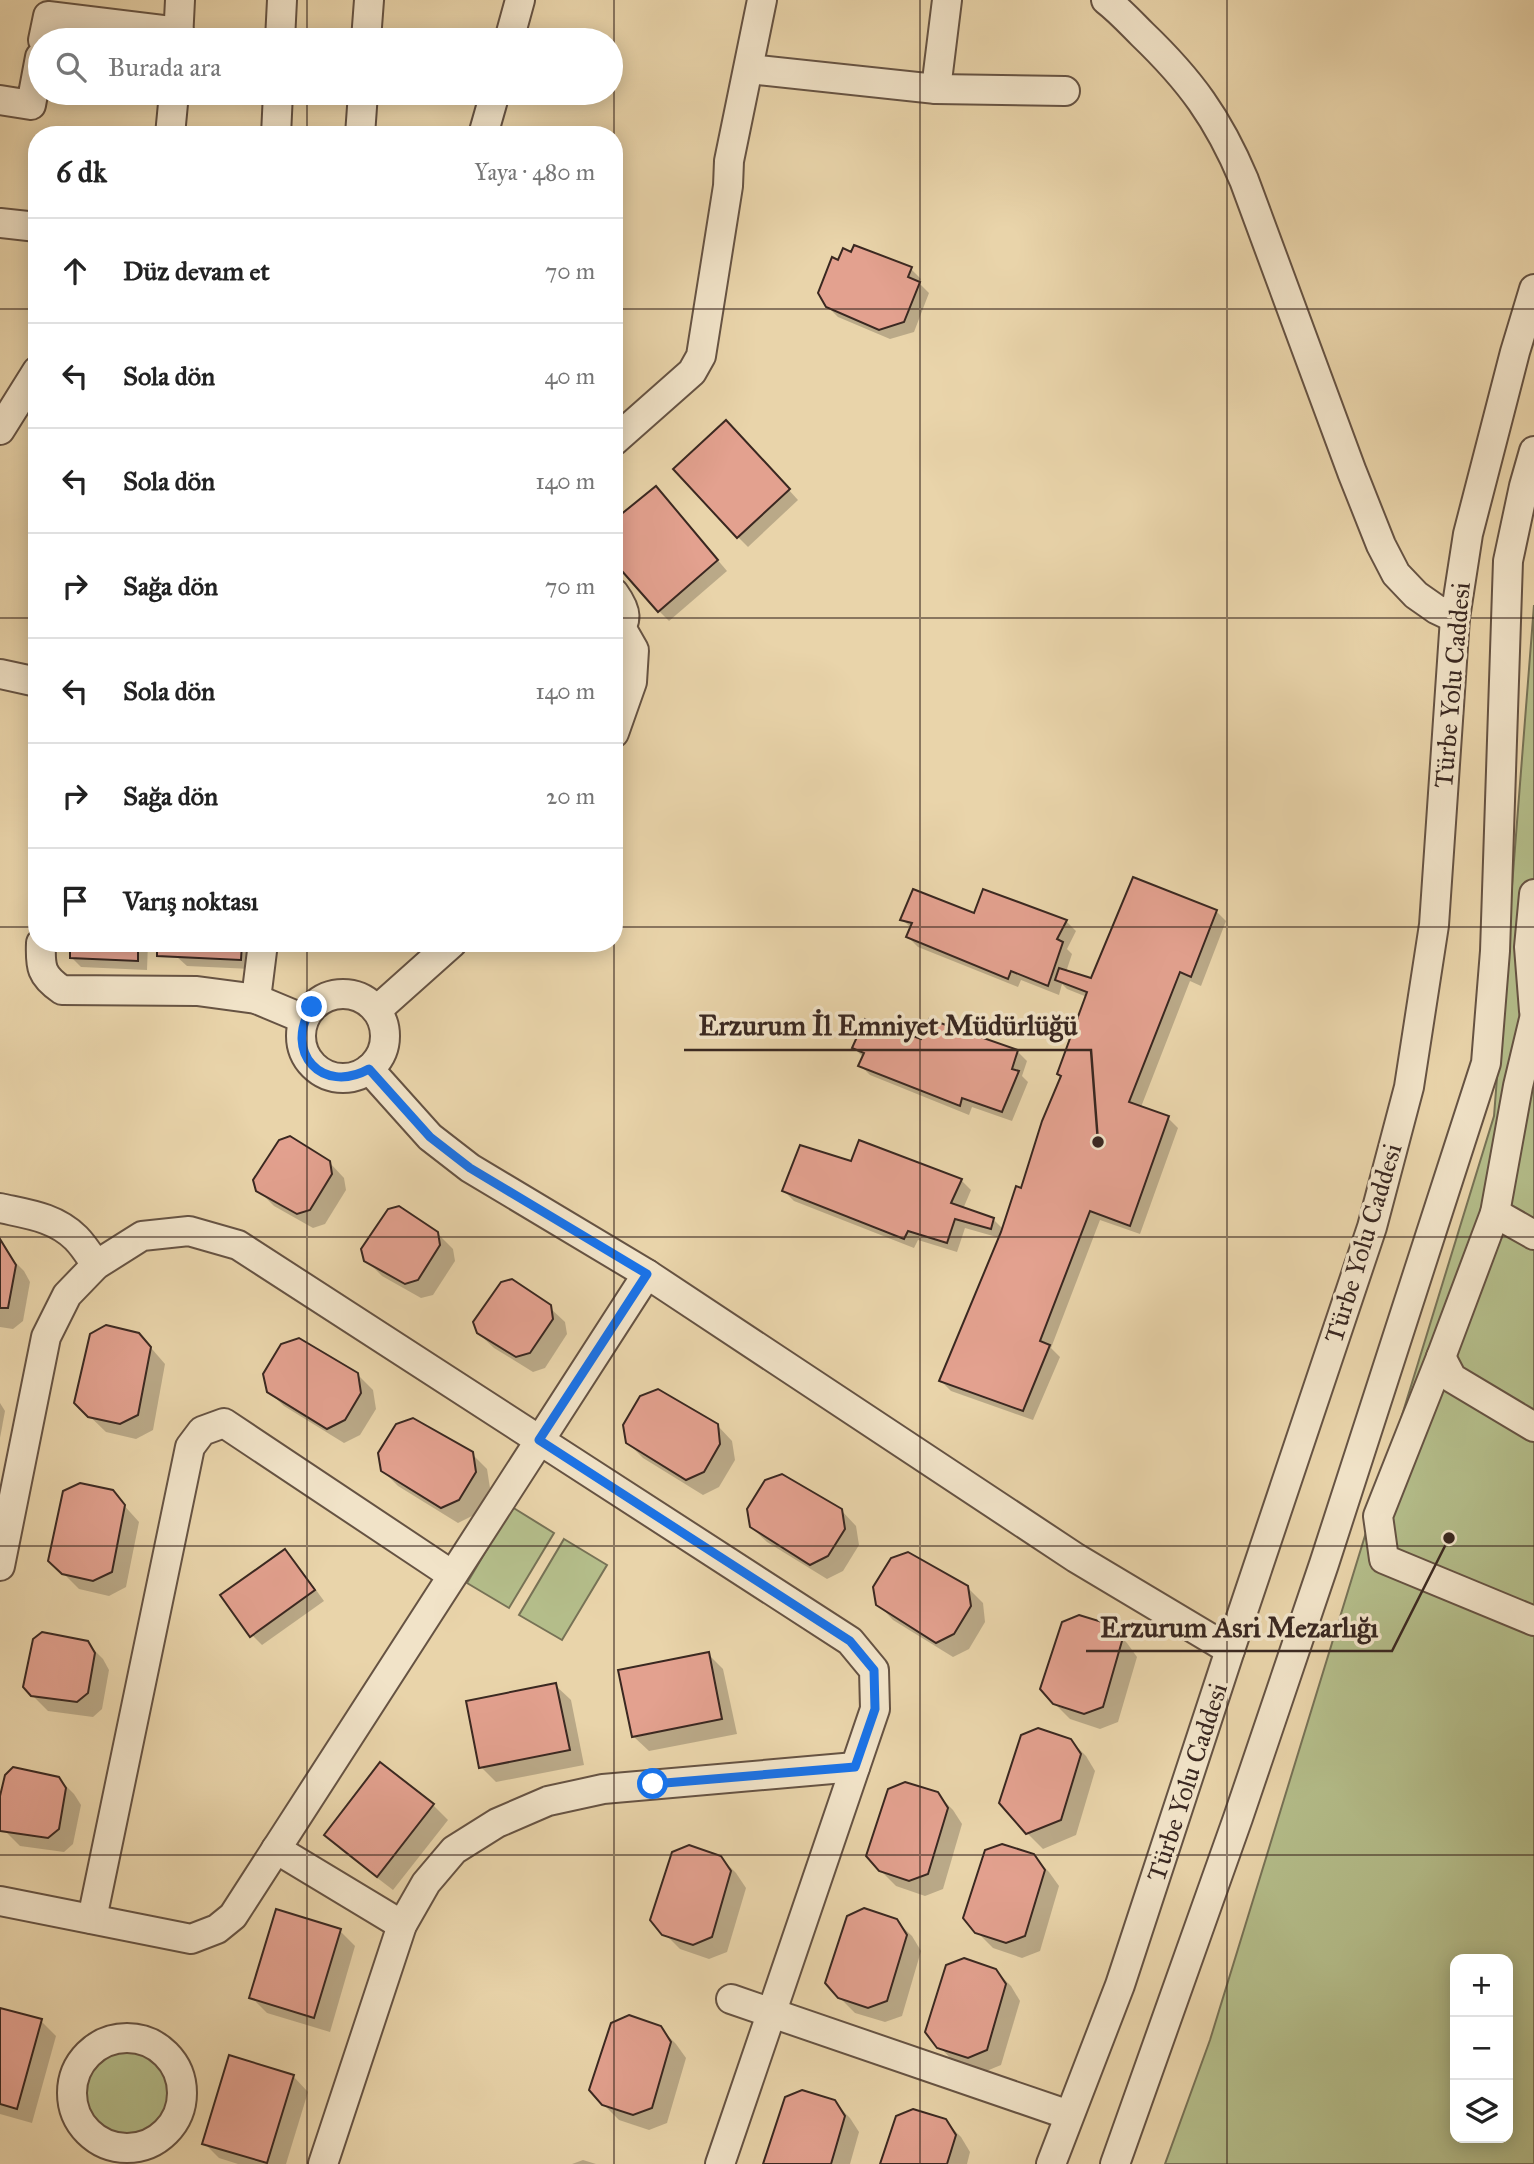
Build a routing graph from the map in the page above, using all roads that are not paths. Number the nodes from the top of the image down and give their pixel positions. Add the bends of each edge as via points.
1 (180, 0) edge
2 (282, 0) edge
3 (369, 0) edge
4 (520, 0) edge
5 (762, 0) edge
6 (947, 0) edge
7 (1112, 1) edge
8 (46, 28) edge
9 (127, 28) edge
10 (179, 28) edge
11 (281, 28) edge
12 (367, 28) edge
13 (512, 28) edge
14 (749, 69) junction
15 (936, 89) junction
16 (1065, 91) dead end
17 (0, 100) edge
18 (28, 105) edge
19 (173, 105) edge
20 (277, 105) edge
21 (362, 105) edge
22 (492, 105) edge
23 (171, 126) edge
24 (276, 126) edge
25 (361, 126) edge
26 (486, 126) edge
27 (0, 223) edge
28 (28, 226) edge
29 (1534, 289) edge
30 (28, 385) edge
31 (0, 430) edge
32 (623, 433) edge
33 (1534, 451) edge
34 (1455, 618) junction
35 (623, 639) edge
36 (0, 674) edge
37 (28, 680) edge
38 (623, 708) edge
39 (1534, 894) edge
40 (41, 952) edge
41 (262, 952) edge
42 (442, 952) edge
43 (256, 999) junction
44 (377, 1010) junction
45 (1534, 1011) edge
46 (304, 1018) junction
47 (1534, 1019) edge
48 (369, 1069) junction
49 (0, 1208) edge
50 (1495, 1213) junction
51 (1534, 1234) edge
52 (96, 1265) junction
53 (647, 1274) junction
54 (1441, 1357) junction
55 (1534, 1427) edge
56 (539, 1440) junction
57 (0, 1566) edge
58 (453, 1575) junction
59 (1534, 1621) edge
60 (1230, 1650) junction
61 (855, 1767) junction
62 (276, 1849) junction
63 (0, 1901) edge
64 (92, 1919) junction
65 (402, 1925) junction
66 (731, 1999) dead end
67 (771, 2013) junction
68 (1069, 2115) junction
69 (323, 2164) edge
70 (720, 2164) edge
71 (1051, 2164) edge
72 (1115, 2164) edge

1 - 10 street
2 - 11 street
3 - 12 street
4 - 13 street
5 - 14 street
6 - 15 street
7 - 34 street via 1212,113 1244,180 1381,545 1396,574 1416,595
8 - 9 street via 48,16
14 - 15 street
14 - 32 street via 729,161 701,356 692,373
15 - 16 street
17 - 18 street
19 - 23 street
20 - 24 street
21 - 25 street
22 - 26 street
27 - 28 street
29 - 34 street, Türbe Yolu Caddesi via 1468,534
30 - 31 street
33 - 72 street, Türbe Yolu Caddesi via 1508,561 1495,951 1486,1063 1320,1576
34 - 60 street, Türbe Yolu Caddesi via 1434,925 1409,1087 1372,1227
35 - 38 street via 634,650 632,682
36 - 37 street
39 - 45 street via 1528,947
40 - 43 street via 40,966 62,990 197,991
41 - 43 street
42 - 44 street
43 - 46 street
44 - 46 street via 358,996 334,994 323,998
44 - 48 street via 386,1034 379,1059
46 - 48 street via 302,1046 317,1069 344,1078
47 - 50 street
48 - 53 street via 430,1137 470,1168
49 - 52 street via 61,1225
50 - 51 street
50 - 54 street
52 - 56 street via 142,1236 189,1231 238,1245
52 - 57 street via 67,1295 46,1337
53 - 56 street
53 - 60 street via 1076,1559
54 - 55 street via 1452,1378
54 - 59 street via 1378,1516 1384,1559
56 - 58 street
56 - 61 street via 850,1641 874,1670 875,1709
58 - 62 street
58 - 64 street via 224,1423 202,1431 190,1447
60 - 68 street, Türbe Yolu Caddesi via 1121,1985
61 - 65 street via 603,1789 548,1801 496,1823 454,1850 426,1882
61 - 67 street
62 - 64 street via 233,1916 217,1929 191,1939
62 - 65 street
63 - 64 street
65 - 69 street
66 - 67 street
67 - 68 street
67 - 70 street
68 - 71 street, Türbe Yolu Caddesi

